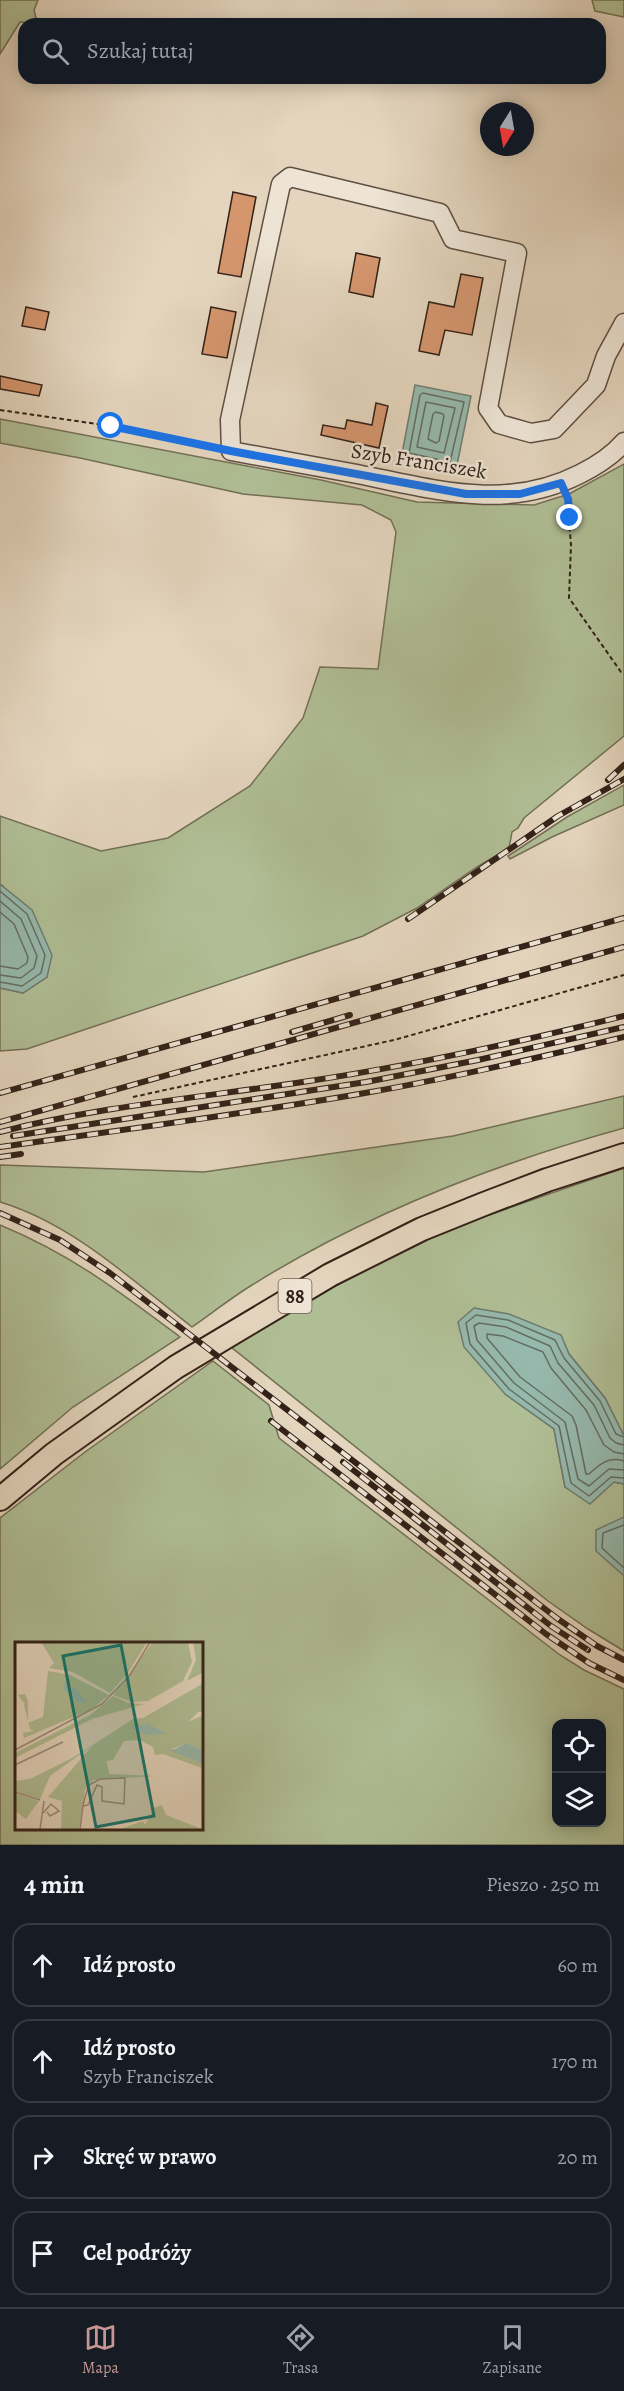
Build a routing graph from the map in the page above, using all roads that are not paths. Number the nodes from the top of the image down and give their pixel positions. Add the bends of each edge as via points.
1 (624, 323) edge
2 (624, 442) edge
3 (624, 1141) edge
4 (624, 1155) edge
5 (0, 1480) edge
6 (0, 1499) edge

1 - 2 street, Szyb Franciszek via 596,385 554,429 531,433 499,424 488,408 517,253 453,239 440,213 290,177 281,184 230,420 231,451 466,494 520,494 561,483 614,454
3 - 5 main road, 88 via 478,1190 323,1263 166,1357 50,1439
4 - 6 main road, 88 via 547,1180 422,1229 330,1275 176,1367 54,1454

